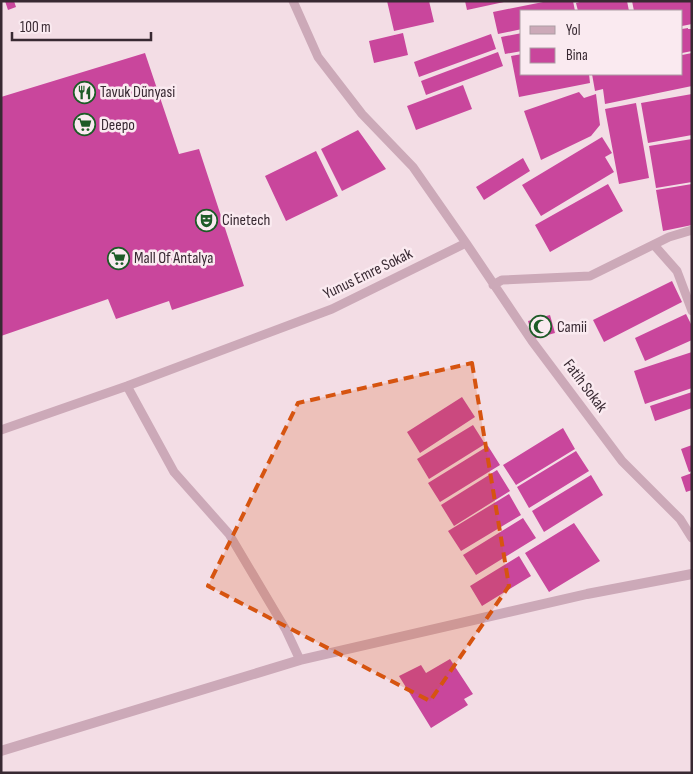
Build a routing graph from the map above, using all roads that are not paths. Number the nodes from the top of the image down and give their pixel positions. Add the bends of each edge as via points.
1 (293, 1) edge
2 (692, 230) edge
3 (466, 243) junction
4 (654, 245) junction
5 (493, 286) junction
6 (692, 311) edge
7 (127, 386) junction
8 (1, 430) edge
9 (692, 538) edge
10 (692, 574) edge
11 (300, 660) junction
12 (1, 750) edge

1 - 3 street via 318,57 362,114 413,167
2 - 4 street
3 - 5 street, Fatih Sokak
3 - 7 street, Yunus Emre Sokak via 332,309
4 - 5 street via 590,276 502,280
4 - 6 street via 677,271
5 - 9 street, Fatih Sokak via 622,461 680,519
7 - 8 street, Yunus Emre Sokak
7 - 11 street via 174,472 229,534 286,630
10 - 11 street via 587,594
11 - 12 street

